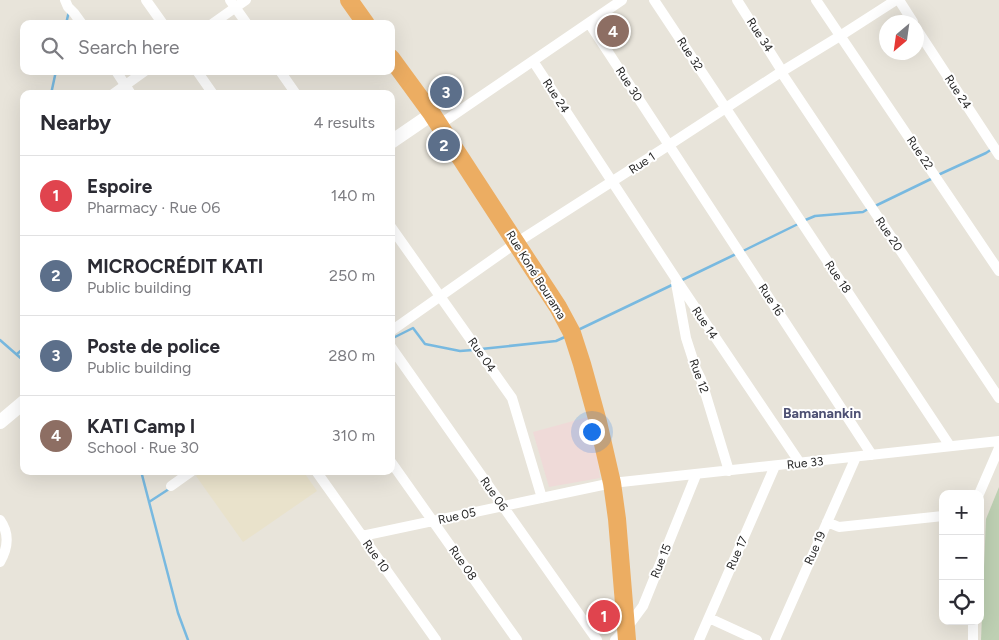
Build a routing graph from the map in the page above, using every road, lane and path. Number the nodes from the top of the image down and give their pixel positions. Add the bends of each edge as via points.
1 (146, 0) edge
2 (246, 0) edge
3 (349, 0) edge
4 (622, 0) edge
5 (654, 0) edge
6 (737, 0) edge
7 (816, 0) edge
8 (897, 0) edge
9 (233, 4) edge
10 (69, 7) edge
11 (908, 15) edge
12 (79, 20) edge
13 (160, 20) edge
14 (216, 20) edge
15 (244, 20) edge
16 (363, 20) edge
17 (589, 23) junction
18 (840, 36) junction
19 (924, 40) edge
20 (533, 61) junction
21 (395, 64) edge
22 (782, 71) junction
23 (119, 75) edge
24 (141, 75) edge
25 (200, 75) edge
26 (283, 75) edge
27 (128, 89) edge
28 (209, 90) edge
29 (293, 90) edge
30 (726, 108) junction
31 (435, 120) junction
32 (395, 140) edge
33 (669, 145) junction
34 (996, 150) edge
35 (612, 182) junction
36 (395, 234) edge
37 (516, 243) junction
38 (999, 271) edge
39 (676, 279) junction
40 (440, 297) junction
41 (395, 328) edge
42 (395, 353) edge
43 (999, 398) edge
44 (20, 405) edge
45 (0, 422) edge
46 (999, 441) edge
47 (950, 446) junction
48 (999, 448) edge
49 (872, 455) junction
50 (856, 457) junction
51 (800, 463) junction
52 (775, 466) junction
53 (395, 468) edge
54 (728, 471) junction
55 (186, 475) edge
56 (319, 475) edge
57 (696, 475) junction
58 (612, 483) junction
59 (171, 486) dead end
60 (981, 490) edge
61 (542, 498) junction
62 (503, 507) junction
63 (939, 516) edge
64 (0, 520) edge
65 (433, 522) junction
66 (827, 522) junction
67 (362, 536) junction
68 (0, 562) edge
69 (709, 618) junction
70 (973, 625) edge
71 (623, 636) edge
72 (436, 640) edge
73 (517, 640) edge
74 (598, 640) edge
75 (699, 640) edge
76 (757, 640) edge
77 (775, 640) edge
78 (973, 640) edge

1 - 13 street
2 - 9 street
3 - 16 highway
4 - 17 street
5 - 30 street, Rue 32
6 - 22 street, Rue 34
7 - 18 street, Rue 22
8 - 11 street
8 - 18 street, Rue 1
9 - 14 street
9 - 15 street
10 - 12 street
17 - 20 street
17 - 33 street, Rue 30
18 - 22 street, Rue 1
18 - 38 street, Rue 22
19 - 34 street, Rue 24
20 - 31 street
20 - 35 street, Rue 24
21 - 31 highway, Rue Koné Bourama
22 - 30 street, Rue 1
22 - 43 street, Rue 20
23 - 27 street
24 - 27 street
25 - 28 street
26 - 29 street
30 - 33 street, Rue 1
30 - 47 street, Rue 18
31 - 32 street
31 - 37 highway, Rue Koné Bourama
33 - 35 street, Rue 1
33 - 49 street, Rue 16
35 - 37 street, Rue 1
35 - 39 street, Rue 14
36 - 40 street, Rue 04
37 - 40 street, Rue 1
37 - 58 highway, Rue Koné Bourama via 572,334
39 - 51 street, Rue 14
39 - 54 street, Rue 12 via 686,338
40 - 41 street, Rue 1
40 - 61 street, Rue 04 via 512,398
42 - 62 street, Rue 06
44 - 45 street
46 - 47 street, Rue 33
47 - 49 street, Rue 33
48 - 60 street
49 - 50 street, Rue 33
50 - 51 street, Rue 33
50 - 66 street, Rue 19
51 - 52 street, Rue 33
52 - 54 street, Rue 33
52 - 69 street, Rue 17
53 - 65 street, Rue 08
54 - 57 street, Rue 33
55 - 59 street
56 - 67 street, Rue 10
57 - 58 street, Rue 33
57 - 71 street, Rue 15 via 643,606
58 - 61 street, Rue 05
58 - 71 highway, Rue Koné Bourama
61 - 62 street, Rue 05
62 - 65 street, Rue 05
62 - 74 street, Rue 06
63 - 66 street via 839,527
64 - 68 street via 7,546
65 - 67 street, Rue 05
65 - 73 street, Rue 08
66 - 77 street, Rue 19
67 - 72 street, Rue 10
69 - 75 street, Rue 17
69 - 76 street
70 - 78 street

